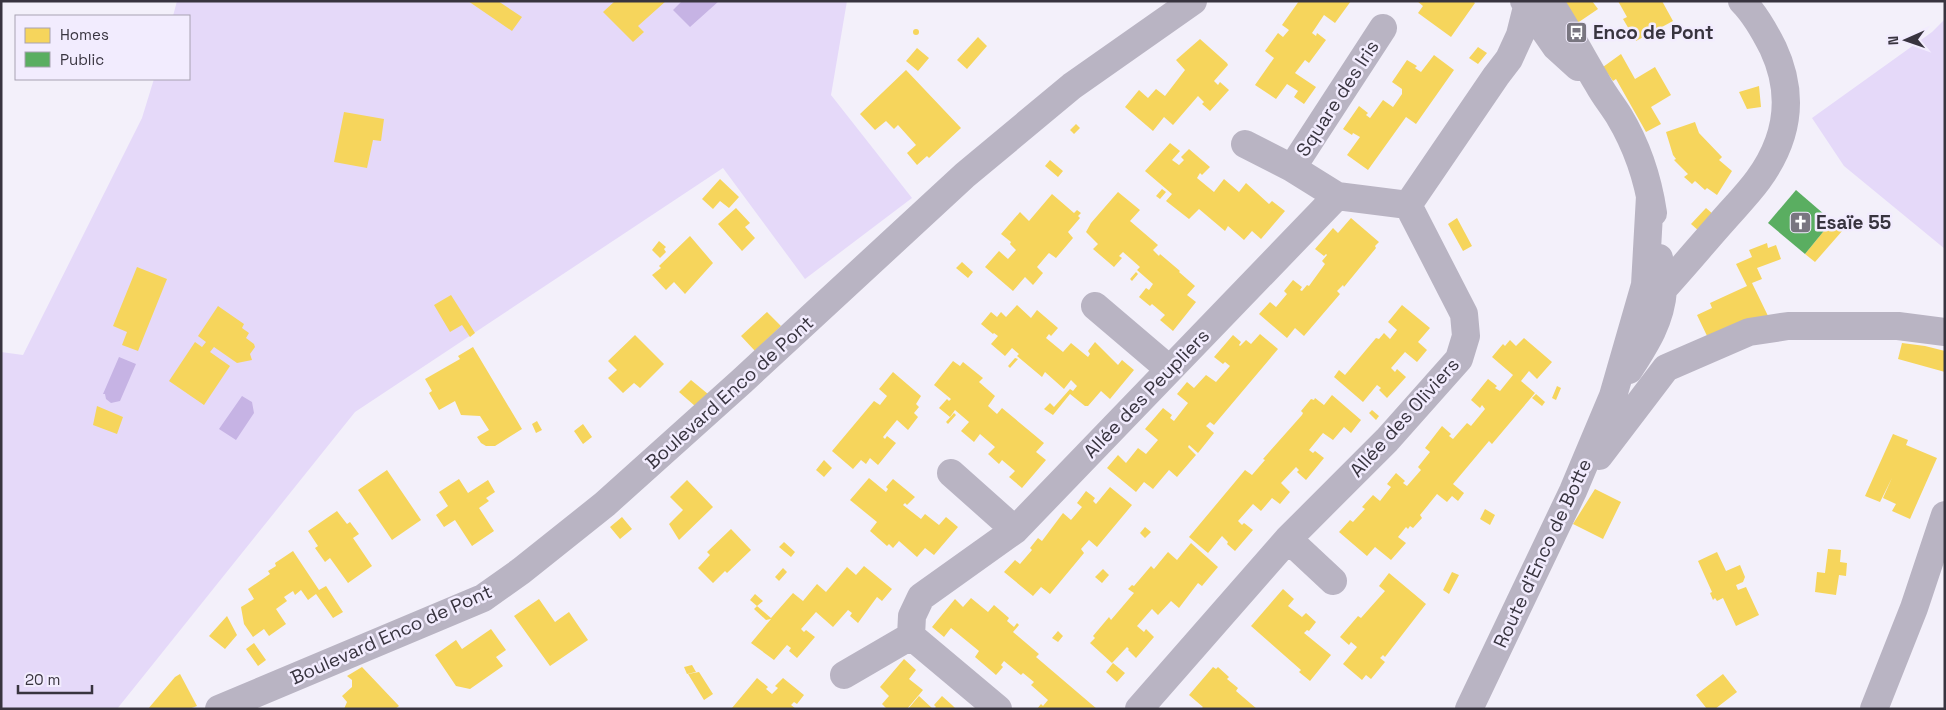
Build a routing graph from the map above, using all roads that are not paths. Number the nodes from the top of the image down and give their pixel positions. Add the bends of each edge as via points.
1 (1193, 1) edge
2 (1742, 1) edge
3 (1544, 13) edge
4 (1383, 28) dead end
5 (1509, 60) junction
6 (1245, 144) dead end
7 (1292, 168) junction
8 (1337, 196) junction
9 (1650, 196) junction
10 (1408, 205) junction
11 (1663, 290) junction
12 (1095, 306) dead end
13 (1634, 321) junction
14 (1945, 332) edge
15 (1169, 369) junction
16 (1613, 396) junction
17 (951, 473) dead end
18 (1573, 491) junction
19 (1945, 515) edge
20 (1015, 530) junction
21 (1288, 539) junction
22 (1333, 581) dead end
23 (911, 636) junction
24 (844, 675) dead end
25 (219, 709) edge
26 (998, 709) edge
27 (1140, 709) edge
28 (1469, 709) edge
29 (1874, 709) edge

1 - 25 street, Boulevard Enco de Pont via 1072,86 965,175 605,504 521,571 483,598
2 - 11 street, Route d'Enco de Botte via 1768,37 1781,66 1787,97 1784,125 1776,150 1758,180
3 - 5 street via 1520,35
3 - 5 street via 1532,49
3 - 9 street via 1619,117 1640,158
4 - 7 street, Square des Iris
5 - 10 street
6 - 7 street
7 - 8 street
8 - 10 street
8 - 15 street, Allée des Peupliers
9 - 11 street
9 - 13 street via 1645,285
10 - 21 street, Allée des Oliviers via 1464,314 1466,336 1459,359 1387,440
11 - 13 street, Route d'Enco de Botte
11 - 16 street, Route d'Enco de Botte via 1657,321
12 - 15 street
13 - 16 street, Route d'Enco de Botte
14 - 18 street via 1898,326 1788,326 1750,332 1666,368
15 - 20 street, Allée des Peupliers
16 - 18 street, Route d'Enco de Botte
17 - 20 street
18 - 28 street, Route d'Enco de Botte
19 - 29 street via 1914,608
20 - 23 street, Allée des Peupliers via 920,597 912,616
21 - 22 street
21 - 27 street, Allée des Oliviers
23 - 24 street
23 - 26 street

